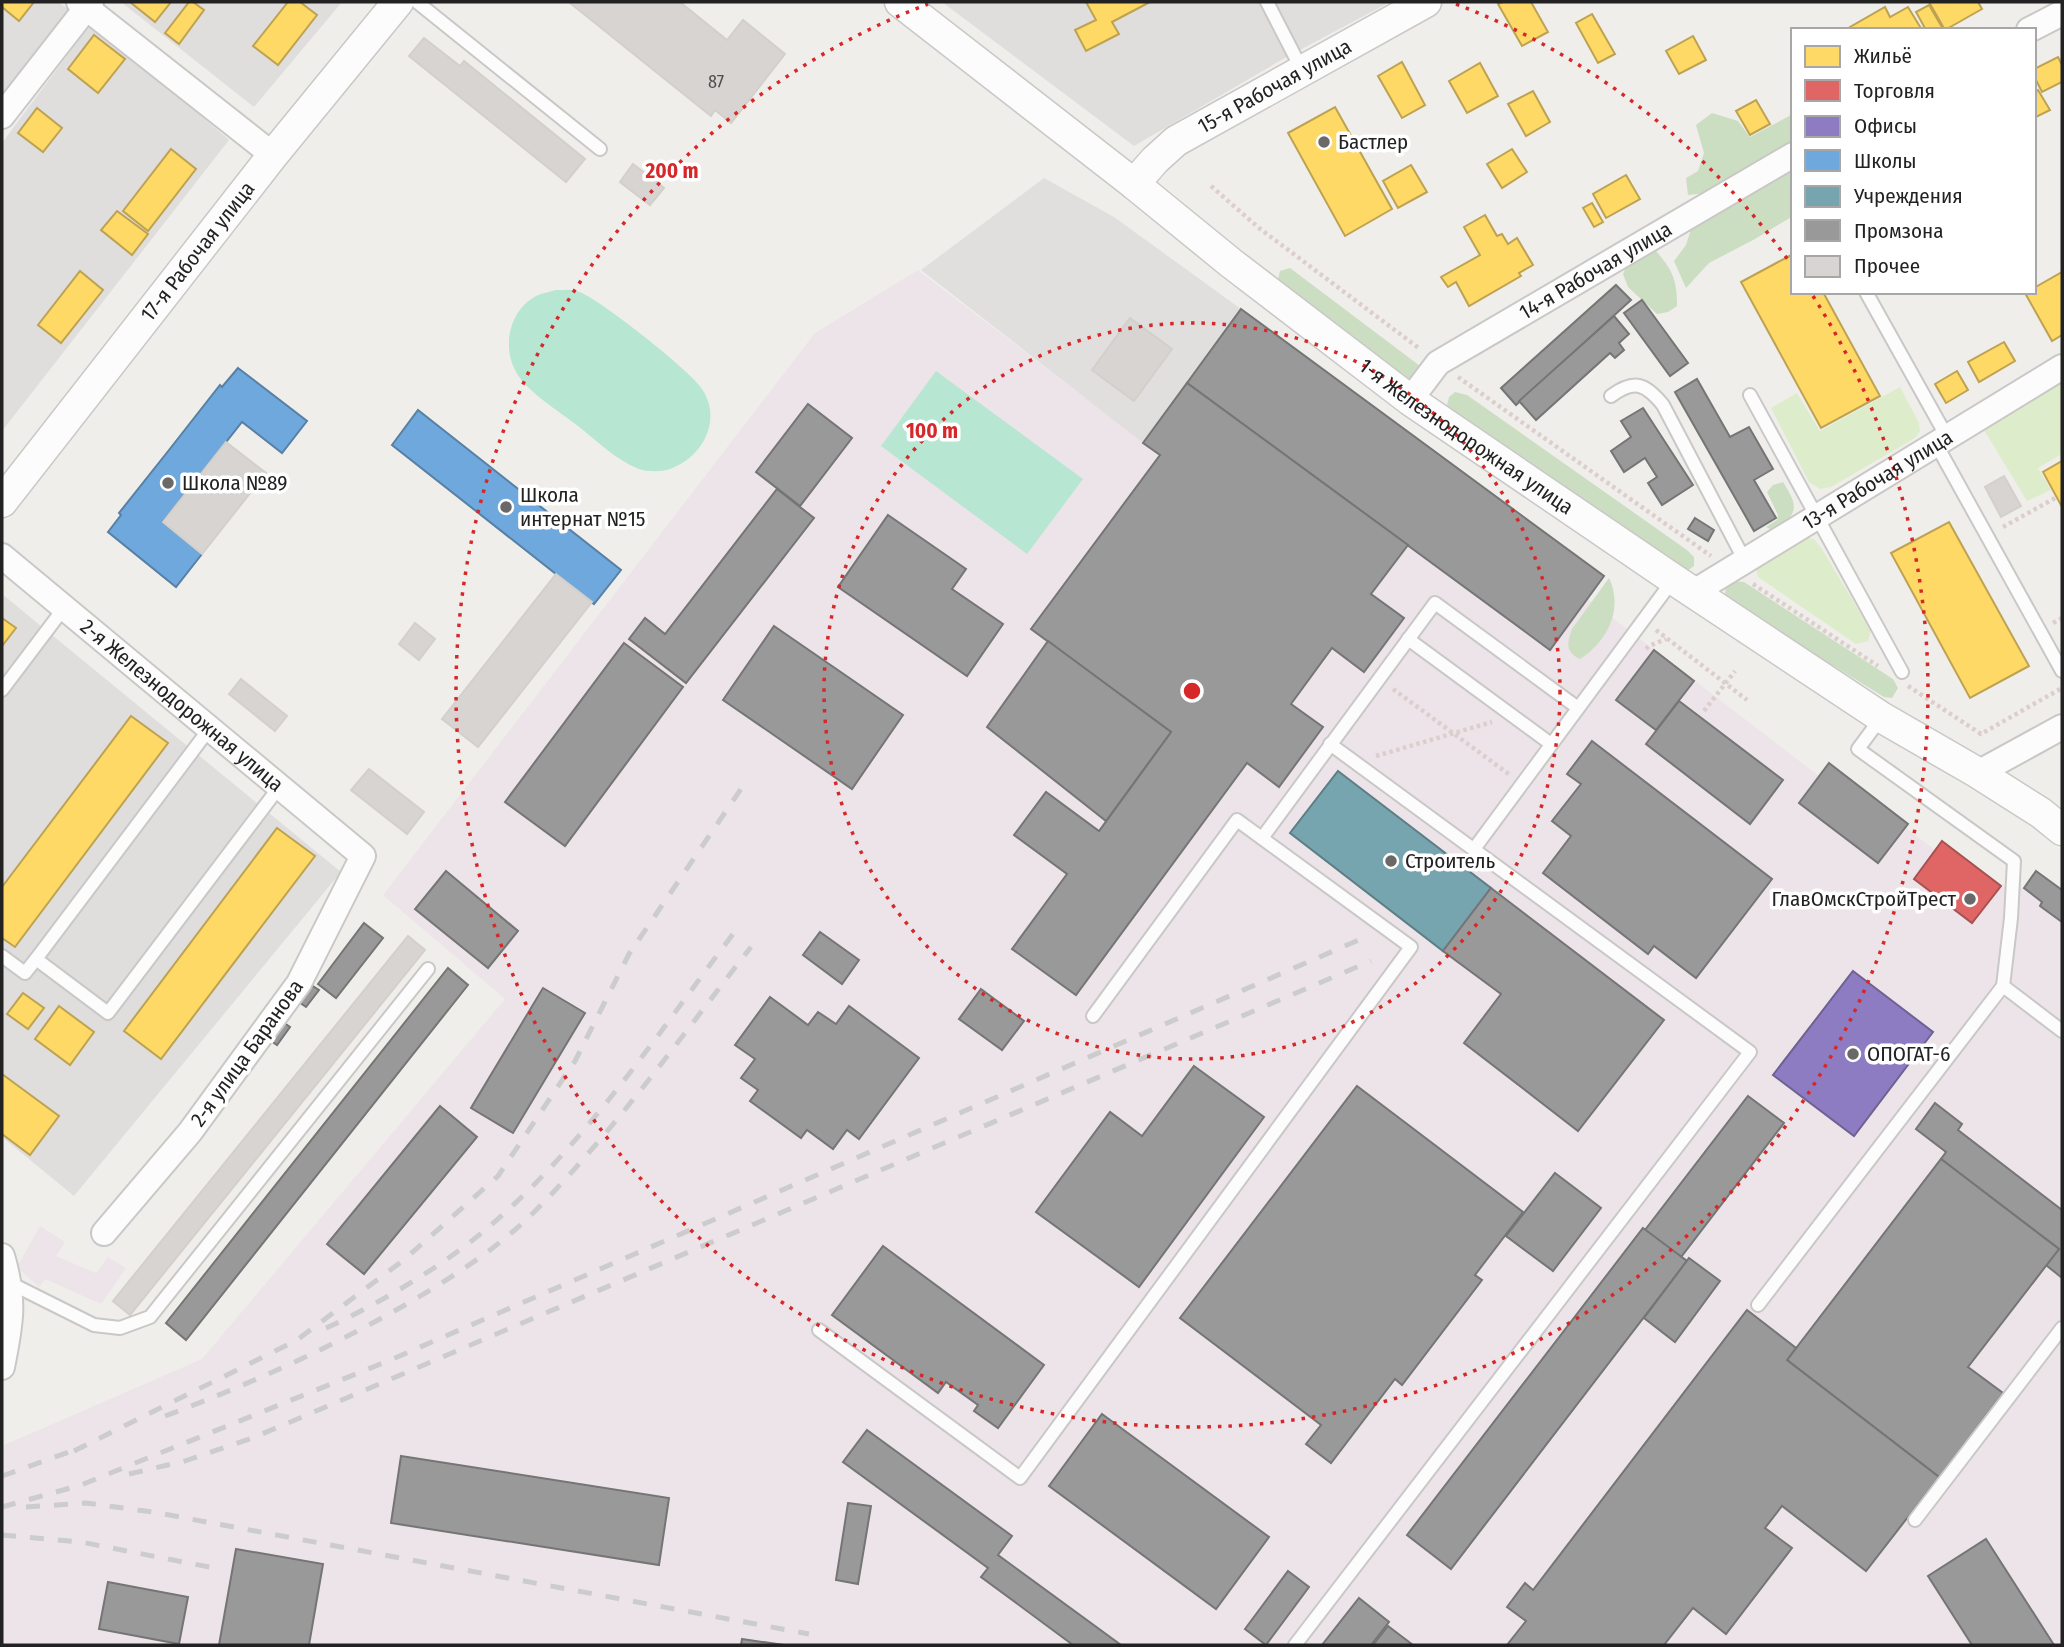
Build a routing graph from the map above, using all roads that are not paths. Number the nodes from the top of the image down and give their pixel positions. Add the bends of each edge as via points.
1 (398, 2) edge
2 (417, 2) edge
3 (900, 2) edge
4 (1267, 2) edge
5 (1426, 2) edge
6 (85, 4) edge
7 (2062, 13) edge
8 (2033, 28) edge
9 (1302, 71) junction
10 (2, 116) edge
11 (600, 149) dead end
12 (273, 155) junction
13 (1791, 156) edge
14 (1134, 184) junction
15 (1867, 294) edge
16 (2062, 367) edge
17 (1750, 395) dead end
18 (1611, 396) dead end
19 (1410, 400) junction
20 (1941, 441) junction
21 (2, 502) edge
22 (1817, 517) junction
23 (2, 556) edge
24 (1738, 565) junction
25 (1683, 586) junction
26 (64, 608) junction
27 (1408, 639) junction
28 (2062, 671) edge
29 (1902, 677) road end
30 (2, 690) edge
31 (1578, 708) junction
32 (1881, 717) junction
33 (2062, 727) edge
34 (210, 728) junction
35 (1330, 744) junction
36 (1551, 744) junction
37 (1978, 773) junction
38 (280, 786) junction
39 (2062, 830) edge
40 (1262, 838) junction
41 (1474, 849) junction
42 (363, 856) joint
43 (2, 956) edge
44 (36, 959) junction
45 (428, 969) dead end
46 (2003, 986) junction
47 (1093, 1016) dead end
48 (2062, 1031) edge
49 (104, 1233) dead end
50 (2, 1256) edge
51 (10, 1283) junction
52 (1759, 1305) dead end
53 (2062, 1328) edge
54 (819, 1330) dead end
55 (2, 1367) edge
56 (1915, 1520) dead end
57 (1295, 1645) edge

1 - 12 street, 17-я Рабочая улица
2 - 11 lane
3 - 14 street, 1-я Железнодорожная улица
4 - 9 lane
5 - 9 street, 15-я Рабочая улица
6 - 10 street
6 - 12 street
7 - 8 street
9 - 14 street, 15-я Рабочая улица via 1176,141
12 - 21 street, 17-я Рабочая улица
13 - 19 street, 14-я Рабочая улица via 1438,363
14 - 19 street, 1-я Железнодорожная улица
15 - 20 lane
16 - 20 street, 13-я Рабочая улица
17 - 22 lane
18 - 24 lane via 1637,384 1663,405
19 - 25 street, 1-я Железнодорожная улица
20 - 22 street, 13-я Рабочая улица
20 - 28 lane via 1987,536
22 - 24 street, 13-я Рабочая улица
22 - 29 lane
23 - 26 street, 2-я Железнодорожная улица
24 - 25 street, 13-я Рабочая улица
25 - 31 lane via 1643,620
25 - 32 street, 1-я Железнодорожная улица
26 - 30 lane
26 - 34 street, 2-я Железнодорожная улица
27 - 31 lane via 1434,603
27 - 35 lane
27 - 36 lane
31 - 36 lane
32 - 37 street, 1-я Железнодорожная улица
32 - 46 lane via 1858,749 2014,861
33 - 37 street
34 - 38 street, 2-я Железнодорожная улица
34 - 44 lane
35 - 40 lane
35 - 41 lane
36 - 41 lane
37 - 39 street, 1-я Железнодорожная улица
38 - 42 street, 2-я Железнодорожная улица
38 - 44 lane via 108,1013
40 - 47 lane via 1237,820
40 - 54 lane via 1411,947 1020,1478
41 - 57 lane via 1750,1052
42 - 49 street, 2-я улица Баранова via 299,983 190,1132
43 - 44 lane via 25,973
45 - 51 lane via 150,1317 120,1328 94,1325
46 - 48 lane
46 - 52 lane
50 - 51 street
51 - 55 street via 11,1325
53 - 56 lane

